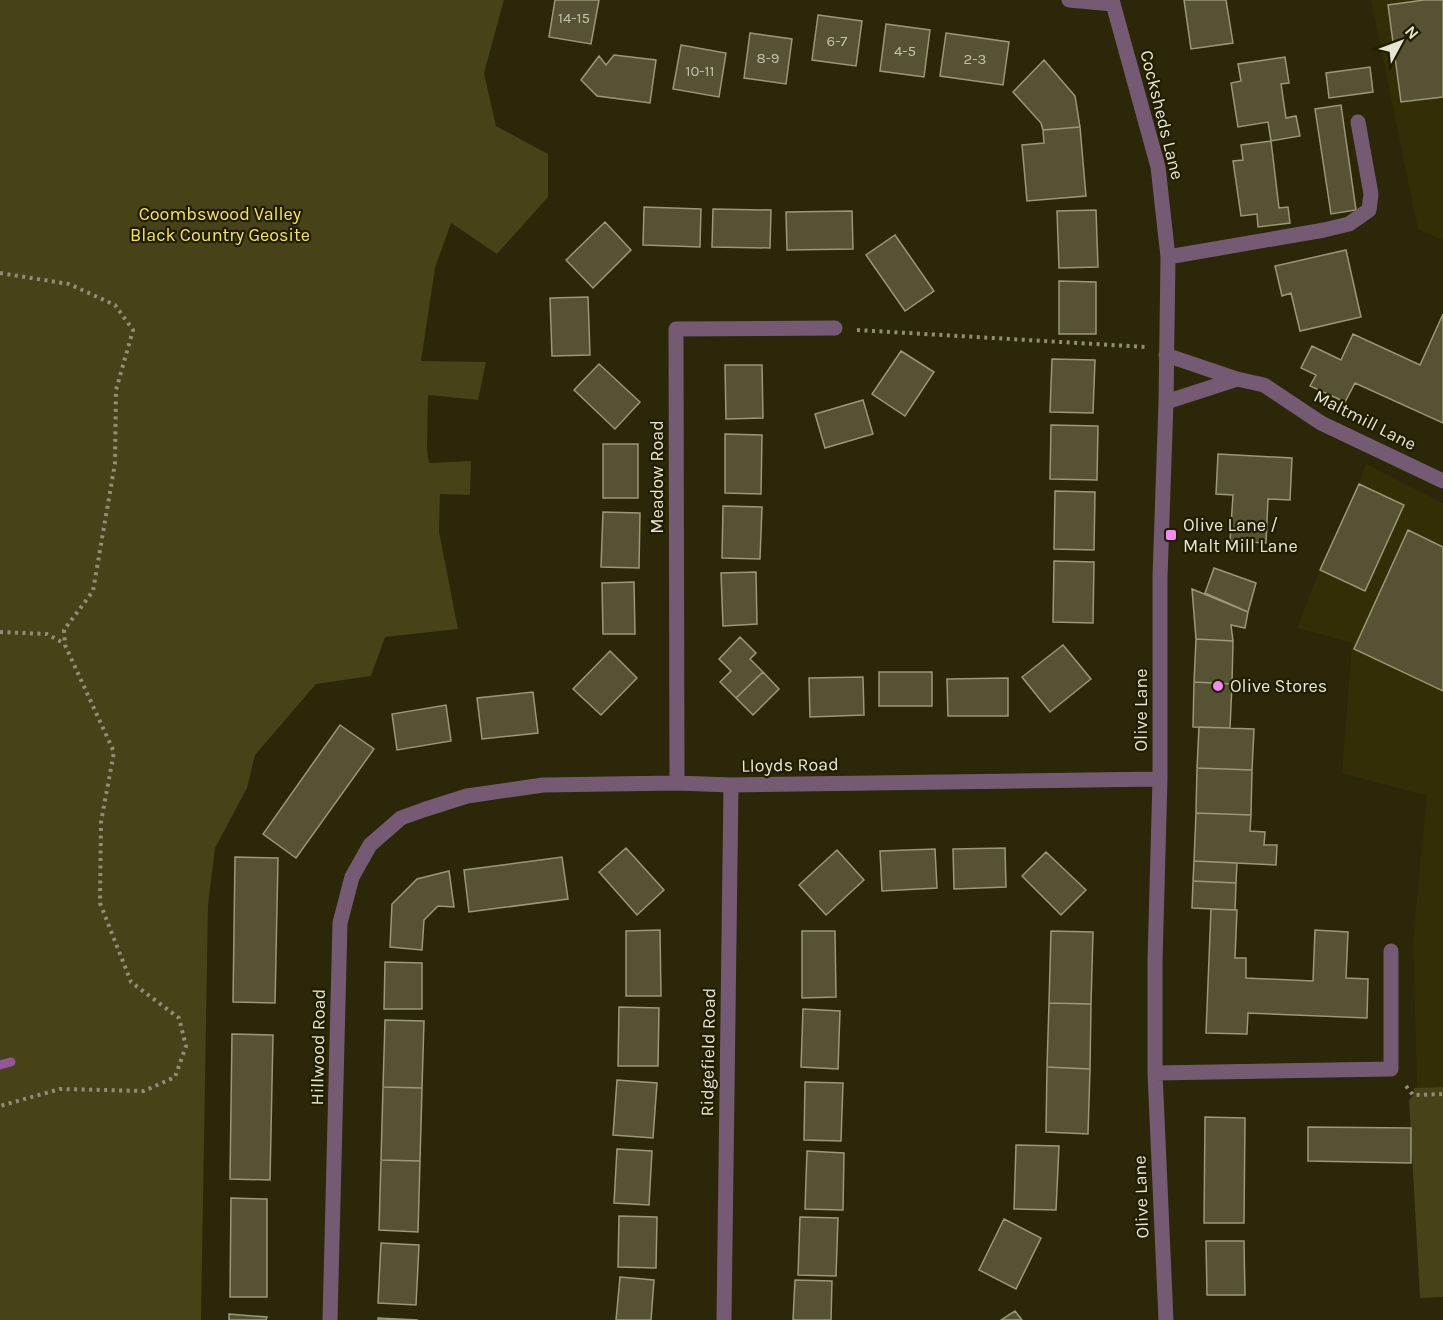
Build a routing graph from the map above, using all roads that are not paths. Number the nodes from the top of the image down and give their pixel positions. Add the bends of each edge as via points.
1 (1069, 0) edge
2 (1113, 2) edge
3 (1358, 122) dead end
4 (1168, 257) junction
5 (835, 328) road end
6 (1166, 351) junction
7 (1237, 379) junction
8 (1166, 402) junction
9 (1443, 481) edge
10 (1160, 779) junction
11 (677, 783) junction
12 (731, 785) junction
13 (423, 810) joint
14 (1391, 951) dead end
15 (1155, 1073) junction
16 (330, 1320) edge
17 (724, 1320) edge
18 (1166, 1320) edge

1 - 2 street
2 - 4 street, Cocksheds Lane via 1158,167
3 - 4 street via 1371,194 1369,210 1360,218 1324,230
4 - 6 street, Cocksheds Lane
5 - 11 street, Meadow Road via 676,329
6 - 7 street, Maltmill Lane
6 - 8 street, Olive Lane
7 - 8 street
7 - 9 street, Maltmill Lane via 1264,385 1321,423
8 - 10 street, Olive Lane via 1160,578
10 - 12 street, Lloyds Road
10 - 15 street, Olive Lane
11 - 12 street, Lloyds Road
11 - 13 street, Lloyds Road via 543,785 467,796
12 - 17 street, Ridgefield Road
13 - 16 street, Hillwood Road via 401,818 370,845 352,877 340,924
14 - 15 street via 1391,1070
15 - 18 street, Olive Lane

